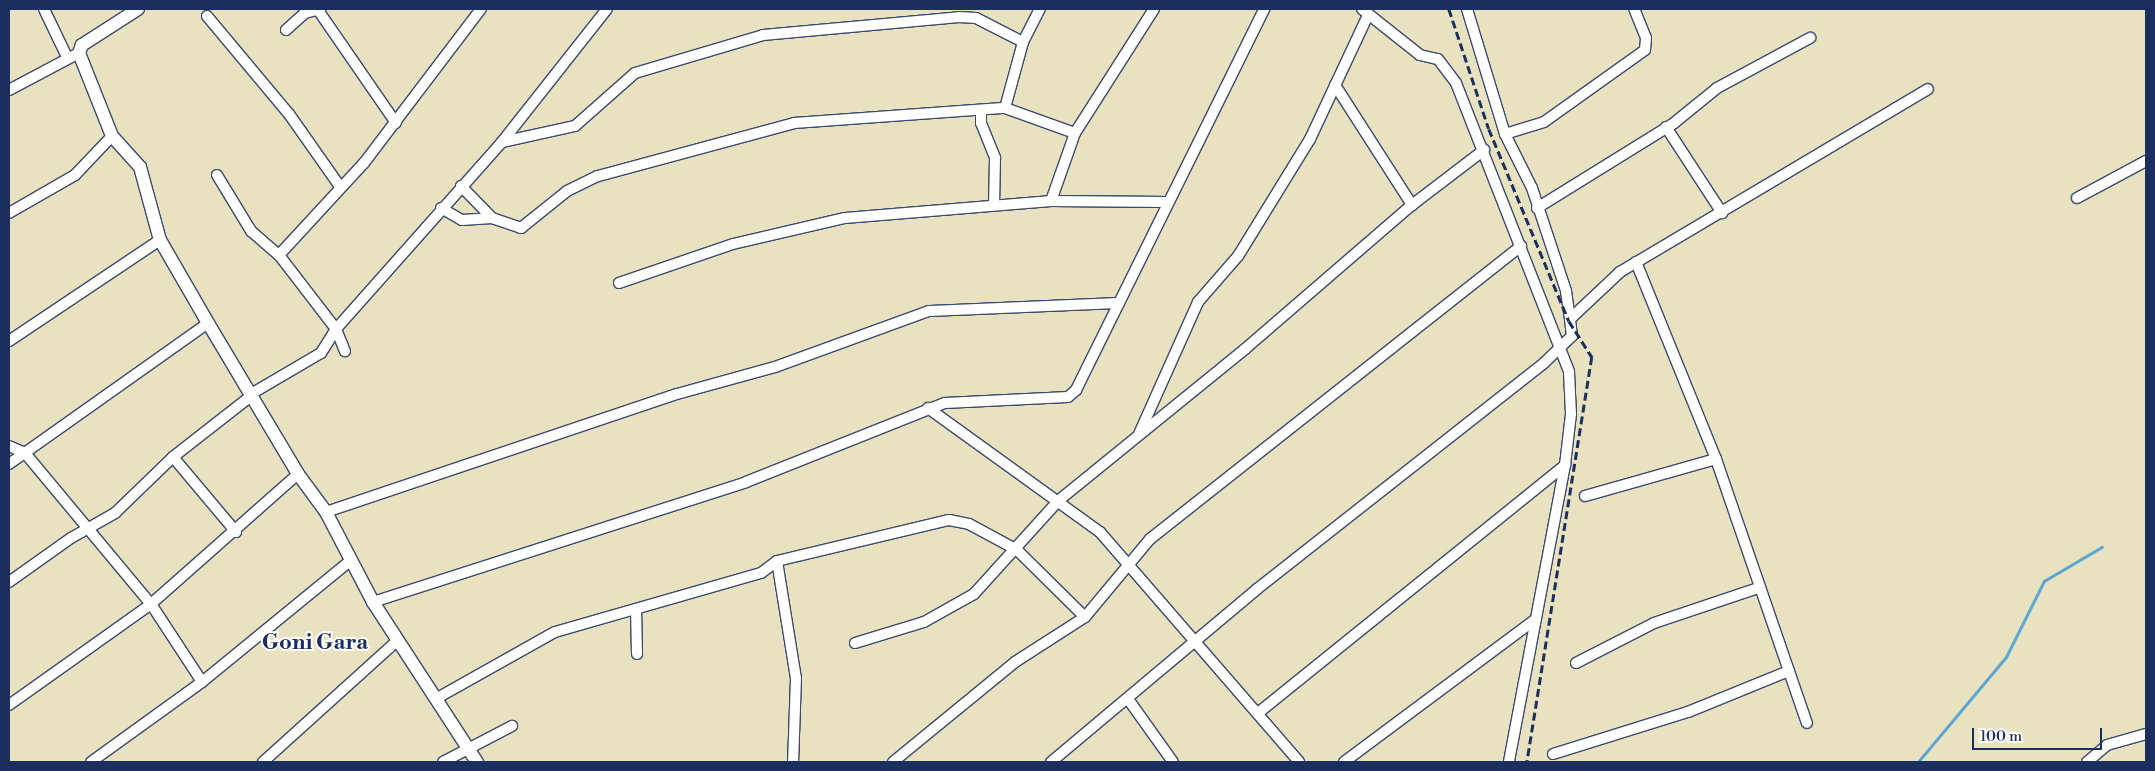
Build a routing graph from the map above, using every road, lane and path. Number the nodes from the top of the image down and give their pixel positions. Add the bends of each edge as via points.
1 (44, 9) edge
2 (138, 9) edge
3 (319, 9) edge
4 (481, 9) edge
5 (607, 9) edge
6 (1040, 9) edge
7 (1154, 9) edge
8 (1264, 9) edge
9 (1466, 9) edge
10 (1634, 9) edge
11 (1365, 12) edge
12 (207, 16) dead end
13 (286, 30) dead end
14 (1810, 38) dead end
15 (1023, 42) junction
16 (74, 56) junction
17 (1335, 85) junction
18 (1928, 89) dead end
19 (9, 90) edge
20 (1005, 108) junction
21 (981, 110) junction
22 (396, 123) junction
23 (1666, 127) junction
24 (1075, 132) junction
25 (1505, 134) junction
26 (112, 136) junction
27 (502, 142) junction
28 (1484, 150) junction
29 (2146, 161) edge
30 (217, 175) dead end
31 (461, 186) junction
32 (341, 188) junction
33 (2077, 198) dead end
34 (1051, 201) junction
35 (1168, 202) junction
36 (1412, 204) junction
37 (994, 205) junction
38 (441, 208) junction
39 (1537, 208) junction
40 (9, 213) edge
41 (1722, 213) junction
42 (492, 218) junction
43 (160, 240) junction
44 (1521, 246) junction
45 (279, 255) junction
46 (1636, 262) junction
47 (619, 284) dead end
48 (1120, 303) junction
49 (1570, 319) junction
50 (208, 323) junction
51 (336, 329) junction
52 (9, 341) edge
53 (1562, 347) junction
54 (345, 351) dead end
55 (251, 395) junction
56 (928, 408) junction
57 (1139, 435) junction
58 (9, 446) edge
59 (25, 453) junction
60 (173, 457) junction
61 (1716, 459) junction
62 (9, 463) edge
63 (1565, 465) junction
64 (298, 474) junction
65 (1586, 496) dead end
66 (1058, 501) junction
67 (326, 512) junction
68 (88, 528) junction
69 (236, 532) junction
70 (1017, 550) junction
71 (350, 561) junction
72 (777, 561) junction
73 (1129, 566) junction
74 (9, 582) edge
75 (1758, 588) junction
76 (373, 602) junction
77 (151, 604) junction
78 (636, 609) junction
79 (1085, 617) junction
80 (1536, 619) junction
81 (398, 640) junction
82 (855, 643) dead end
83 (1196, 644) junction
84 (637, 654) dead end
85 (1576, 663) dead end
86 (1789, 671) junction
87 (202, 682) junction
88 (439, 697) junction
89 (1128, 699) junction
90 (9, 705) edge
91 (1258, 713) junction
92 (1807, 723) dead end
93 (512, 726) dead end
94 (2146, 734) edge
95 (1553, 754) dead end
96 (474, 757) edge
97 (1056, 760) edge
98 (91, 762) edge
99 (263, 762) edge
100 (444, 762) edge
101 (793, 762) edge
102 (893, 762) edge
103 (1173, 762) edge
104 (1300, 762) edge
105 (1344, 762) edge
106 (1509, 762) edge
107 (2087, 762) edge

1 - 16 street
2 - 16 street via 82,45
3 - 13 street via 305,13
3 - 22 street
4 - 22 street
5 - 27 street
6 - 15 street
7 - 24 street
8 - 35 street
9 - 25 street
10 - 25 street via 1646,38 1645,50 1544,122
11 - 17 street
11 - 28 street via 1420,55 1438,59 1450,72
12 - 32 street via 289,114
14 - 23 street via 1717,88
15 - 20 street
15 - 27 street via 976,18 960,17 763,34 635,73 575,126
16 - 19 street
16 - 26 street
17 - 36 street
17 - 57 street via 1310,139 1238,256 1198,302
18 - 41 street
20 - 21 street
20 - 24 street
21 - 37 street via 981,124 995,158
21 - 42 street via 794,123 598,176 567,191 521,228
22 - 32 street
23 - 39 street
23 - 41 street
24 - 34 street
25 - 39 street
26 - 40 street via 74,175
26 - 43 street via 140,168
27 - 31 street
28 - 36 street
28 - 44 street
29 - 33 street
30 - 45 street via 250,231
31 - 38 street
31 - 42 street
32 - 45 street
34 - 35 street
34 - 37 street
35 - 48 street
36 - 57 street
37 - 47 street via 803,225
38 - 42 street via 462,220
38 - 51 street via 403,258
39 - 49 street via 1566,291
41 - 46 street
43 - 50 street
43 - 52 street
44 - 53 street
44 - 73 street via 1150,539
45 - 51 street
46 - 49 street
46 - 61 street
48 - 56 street via 1076,390 1068,397 967,400
48 - 67 street via 929,311 775,367 677,394
49 - 53 street via 1572,336
50 - 55 street
50 - 59 street
51 - 54 street
51 - 55 street via 321,353
53 - 63 street via 1571,414
53 - 83 street via 1258,590
55 - 60 street
55 - 64 street
56 - 66 street
56 - 76 street via 746,482
57 - 66 street
58 - 59 street
59 - 62 street
59 - 68 street
60 - 68 street via 116,513
60 - 69 street
61 - 65 street
61 - 75 street
63 - 80 street
63 - 91 street
64 - 67 street
64 - 69 street
66 - 70 street
66 - 73 street via 1100,532
67 - 71 street
68 - 74 street
68 - 77 street
69 - 77 street
70 - 72 street via 969,524 949,520
70 - 79 street
70 - 82 street via 974,594 950,611
71 - 76 street
71 - 87 street
72 - 78 street via 761,573
72 - 101 street via 796,678
73 - 79 street
73 - 83 street
75 - 85 street via 1654,623
75 - 86 street
76 - 81 street
77 - 87 street
77 - 90 street
78 - 84 street
78 - 88 street via 555,632
79 - 102 street via 1015,662
80 - 105 street
80 - 106 street
81 - 88 street
81 - 99 street
83 - 89 street
83 - 91 street
86 - 92 street
86 - 95 street via 1688,712
87 - 98 street
88 - 96 street
89 - 97 street
89 - 103 street
91 - 104 street
93 - 96 street
94 - 107 street via 2107,746
96 - 100 street

